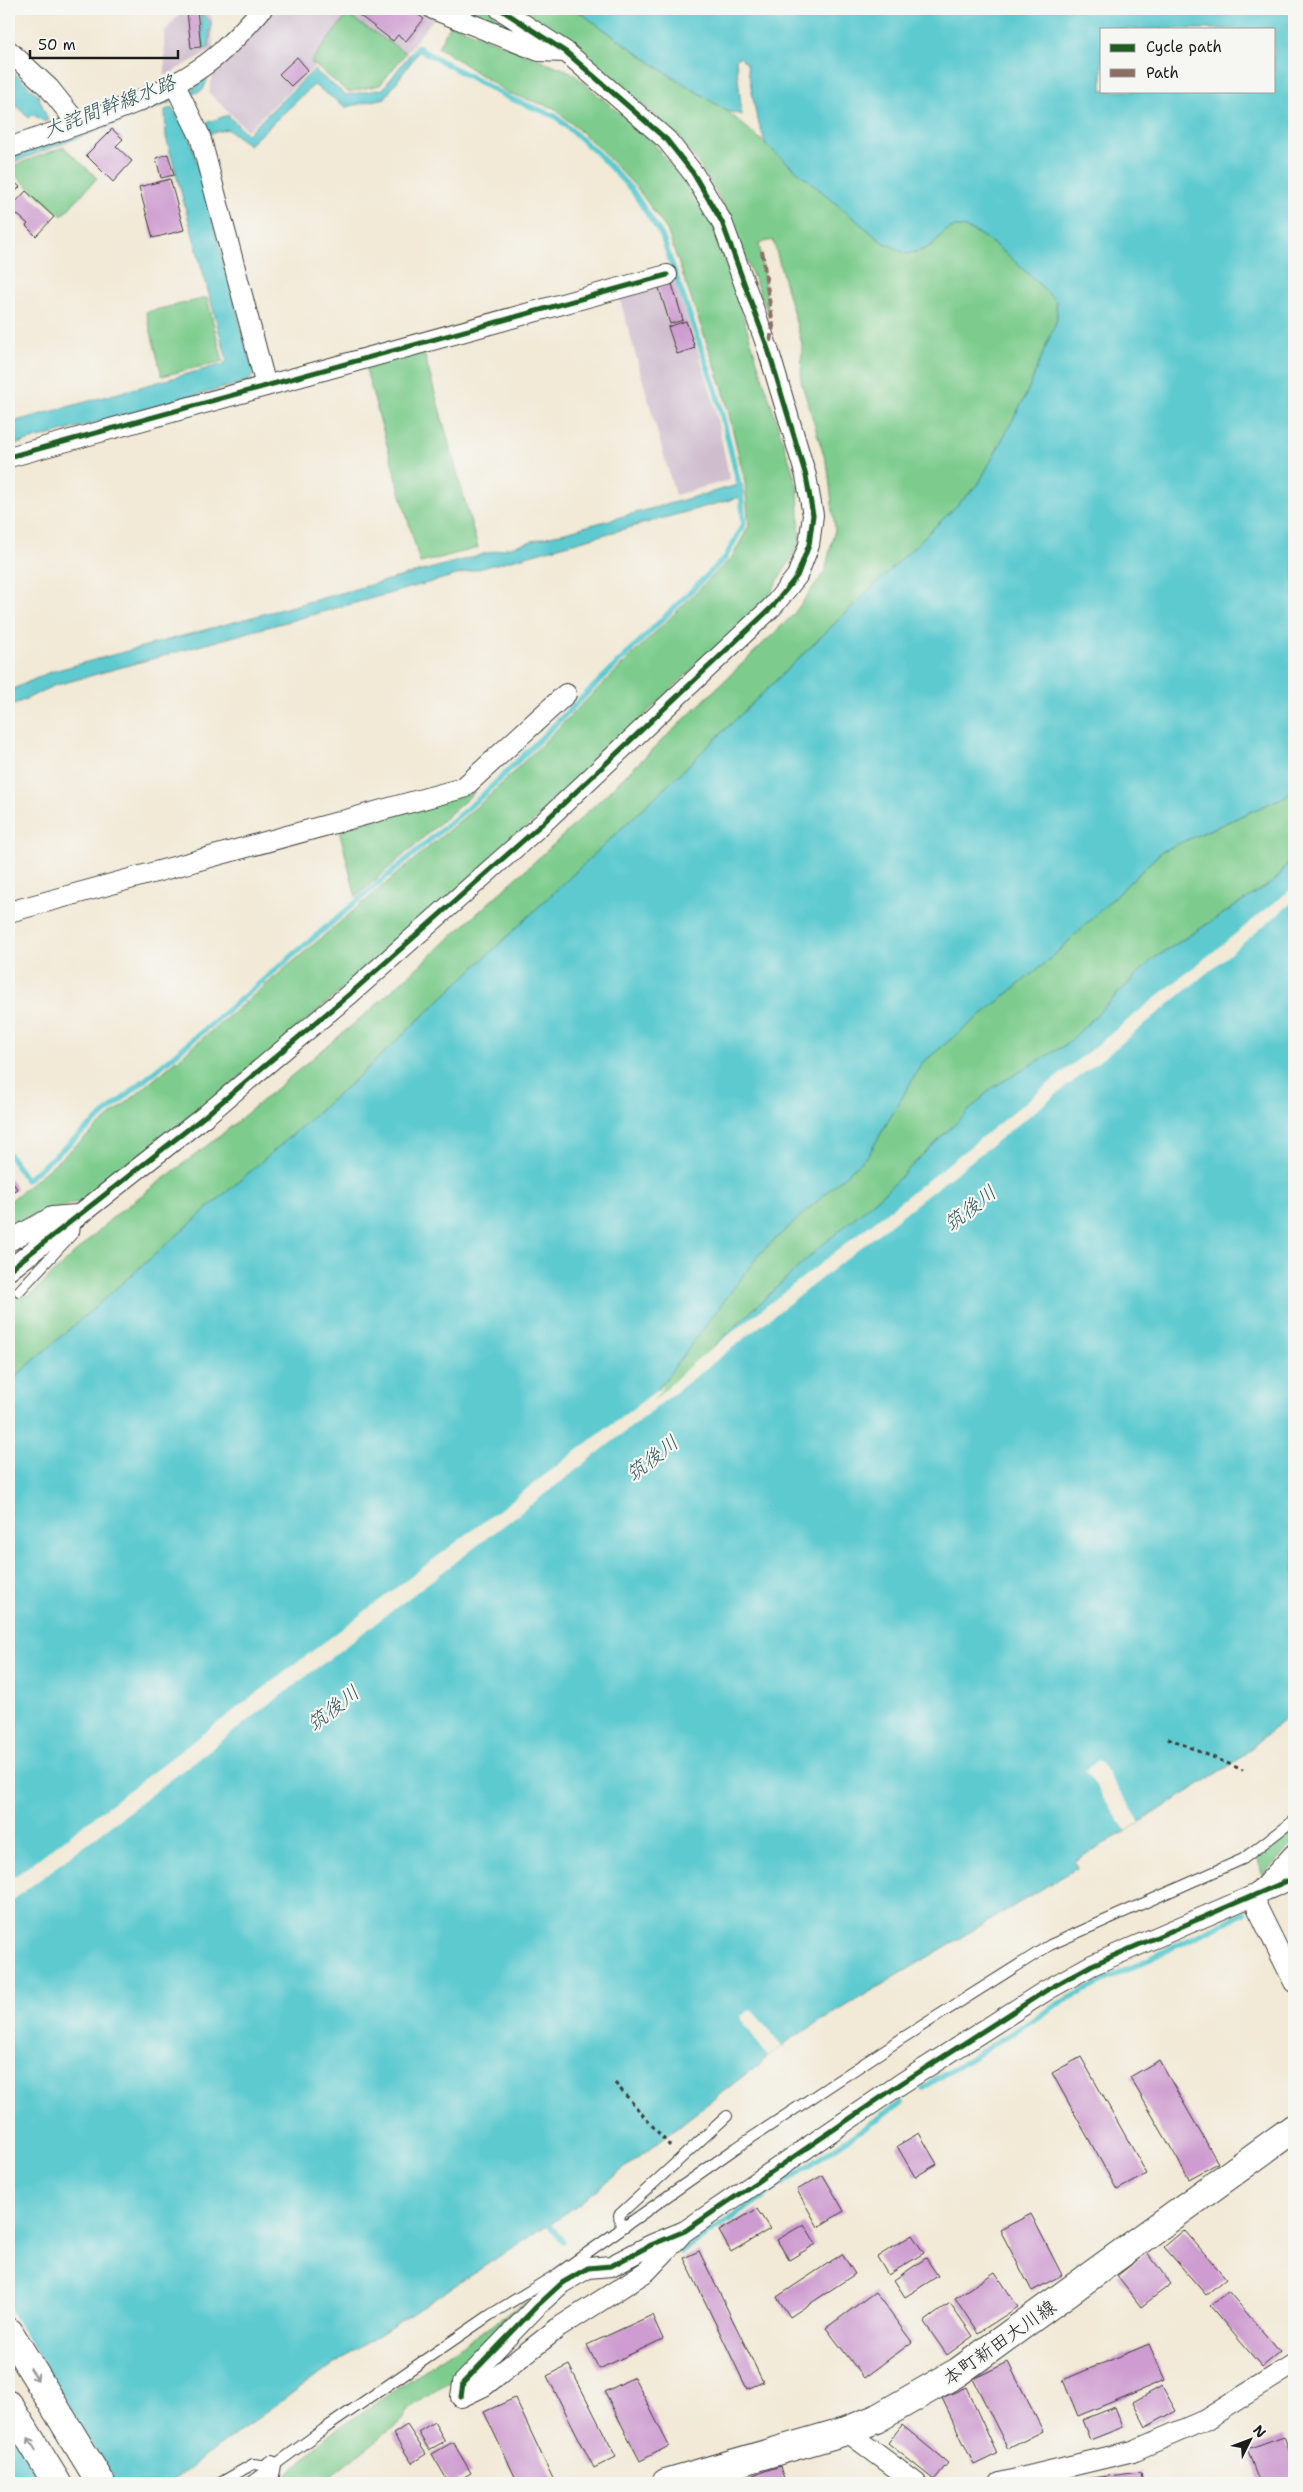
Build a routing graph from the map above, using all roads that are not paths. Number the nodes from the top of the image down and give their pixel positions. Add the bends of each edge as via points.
1 (262, 9) edge
2 (433, 9) edge
3 (500, 9) edge
4 (9, 51) edge
5 (566, 52) junction
6 (178, 92) junction
7 (77, 123) junction
8 (9, 148) edge
9 (667, 275) dead end
10 (266, 386) junction
11 (9, 457) edge
12 (566, 694) dead end
13 (9, 912) edge
14 (77, 1215) junction
15 (9, 1241) edge
16 (9, 1270) edge
17 (19, 1291) dead end
18 (1294, 1820) edge
19 (1294, 1854) edge
20 (1294, 1878) edge
21 (1256, 1895) junction
22 (1294, 1982) edge
23 (727, 2116) dead end
24 (1294, 2128) edge
25 (622, 2228) junction
26 (685, 2231) junction
27 (559, 2279) junction
28 (9, 2332) edge
29 (1294, 2364) edge
30 (9, 2405) edge
31 (846, 2431) junction
32 (269, 2475) edge
33 (56, 2483) edge
34 (101, 2483) edge
35 (220, 2483) edge
36 (250, 2483) edge
37 (666, 2483) edge
38 (916, 2483) edge
39 (1000, 2483) edge

1 - 6 street via 231,43 196,70
2 - 5 street via 539,51
3 - 5 street
4 - 7 street via 49,88
5 - 14 street via 667,140 693,173 722,222 768,349 806,476 813,515 809,545 797,576 773,606 536,829 344,1000 205,1116
6 - 7 street via 150,97
6 - 10 street via 200,136
7 - 8 street
9 - 10 street
10 - 11 street
12 - 13 street via 463,788
14 - 15 street via 52,1217
14 - 16 street
14 - 17 lane via 74,1232
18 - 25 lane via 1243,1859 1050,1945 901,2038
19 - 21 street
20 - 21 street
21 - 22 street via 1259,1912
21 - 26 street via 1092,1965 1047,1990 902,2083
23 - 25 lane via 619,2215
24 - 31 main road, 本町新田大川線 via 958,2372 876,2419
25 - 27 lane
26 - 27 street via 611,2266 588,2268
26 - 27 street via 647,2271 558,2328 484,2386 461,2397 464,2383
27 - 32 lane via 490,2315
28 -> 34 main road
29 - 39 street via 1205,2420 1133,2452
33 -> 30 main road
31 - 37 main road, 本町新田大川線
31 - 38 street
32 - 35 lane via 253,2464
32 - 36 lane

